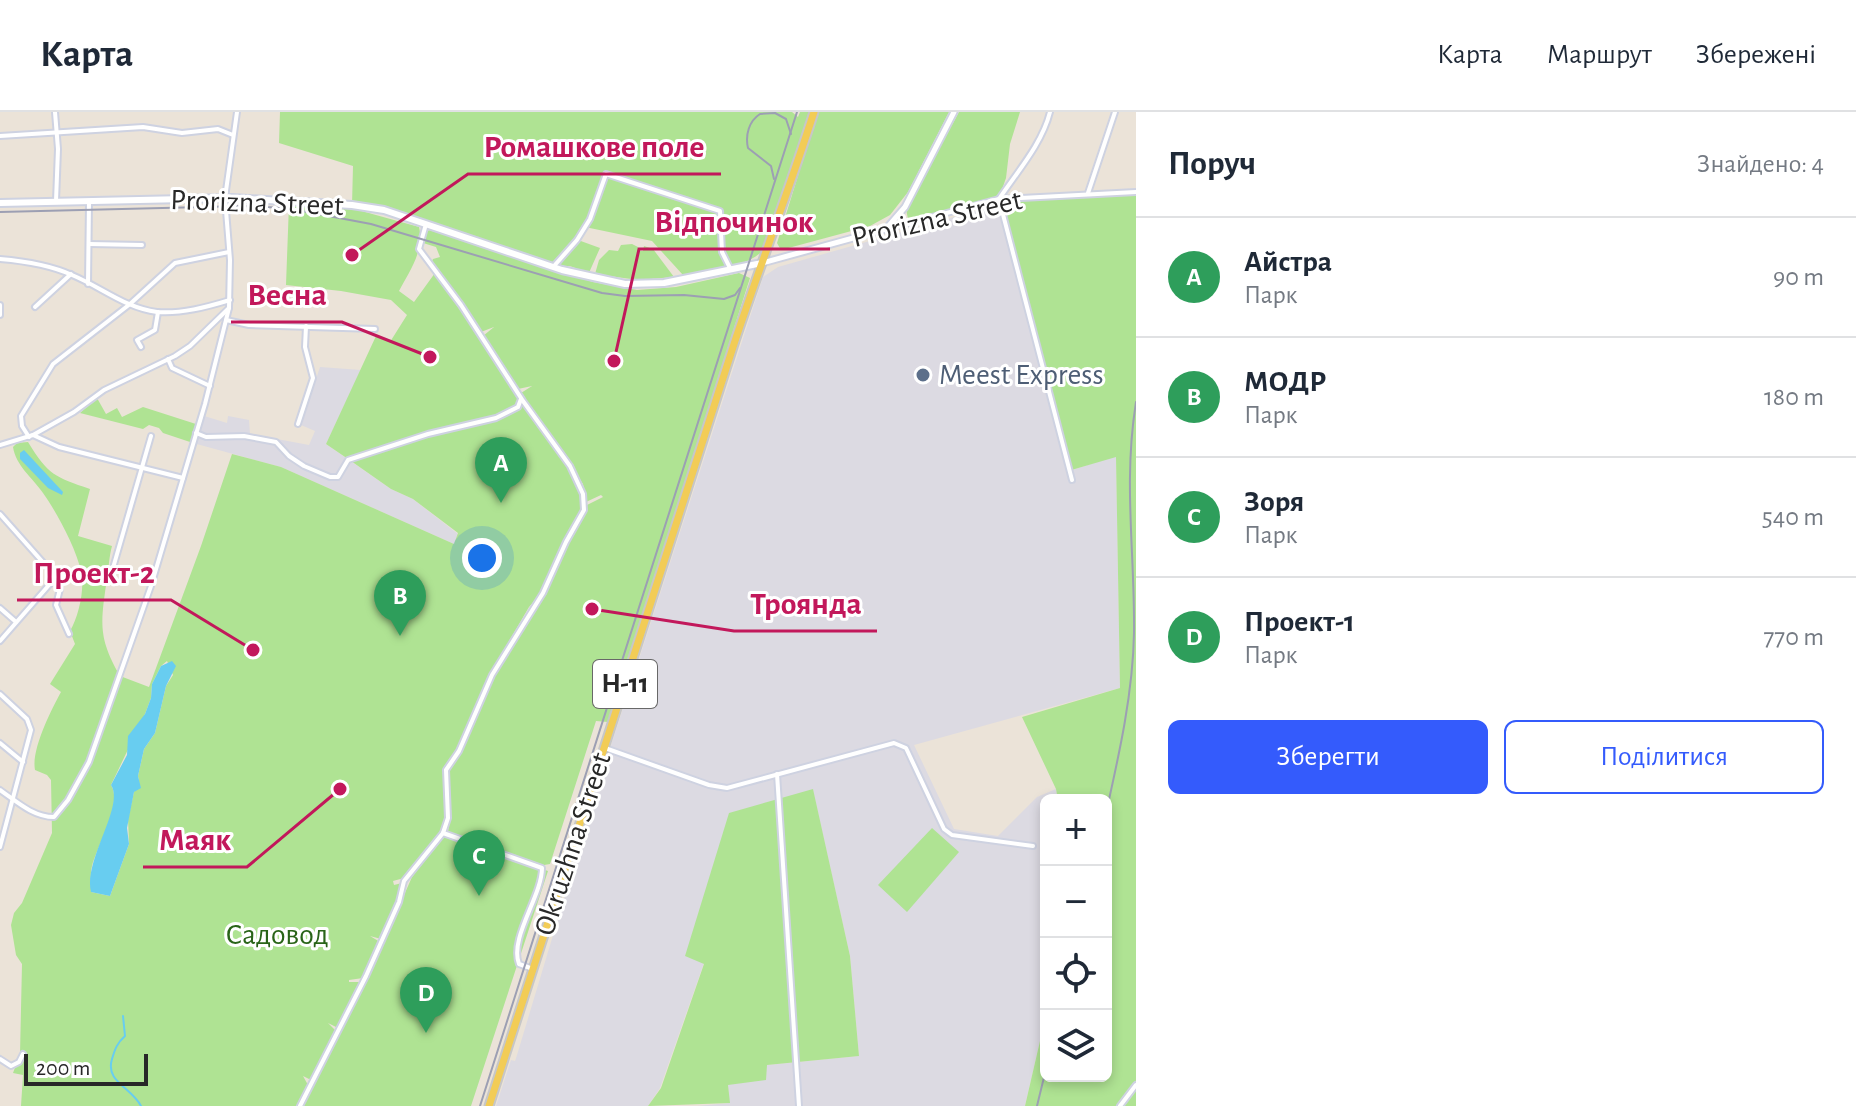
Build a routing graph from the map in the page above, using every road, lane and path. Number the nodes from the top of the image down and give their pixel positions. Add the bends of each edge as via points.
1 (55, 112) edge
2 (237, 112) edge
3 (814, 112) edge
4 (954, 112) edge
5 (1050, 112) edge
6 (1115, 112) edge
7 (215, 123) dead end
8 (218, 129) junction
9 (57, 131) junction
10 (233, 135) junction
11 (0, 136) edge
12 (1136, 192) edge
13 (1088, 193) junction
14 (225, 198) junction
15 (999, 199) junction
16 (56, 201) junction
17 (89, 201) junction
18 (0, 203) edge
19 (426, 224) junction
20 (886, 229) junction
21 (89, 244) junction
22 (142, 245) dead end
23 (229, 252) junction
24 (0, 259) edge
25 (762, 263) junction
26 (554, 266) junction
27 (731, 270) junction
28 (71, 274) junction
29 (88, 284) junction
30 (230, 300) junction
31 (130, 304) junction
32 (0, 305) edge
33 (35, 307) dead end
34 (229, 308) junction
35 (158, 312) junction
36 (0, 315) edge
37 (226, 320) junction
38 (306, 326) junction
39 (375, 329) dead end
40 (141, 347) dead end
41 (168, 359) junction
42 (210, 386) junction
43 (520, 395) junction
44 (298, 424) dead end
45 (196, 433) junction
46 (31, 436) junction
47 (151, 436) dead end
48 (0, 445) edge
49 (141, 468) junction
50 (183, 478) junction
51 (1072, 480) dead end
52 (0, 514) edge
53 (113, 568) dead end
54 (56, 577) junction
55 (0, 608) edge
56 (16, 622) junction
57 (69, 634) dead end
58 (0, 641) edge
59 (0, 694) edge
60 (0, 743) edge
61 (605, 748) junction
62 (23, 762) junction
63 (777, 774) junction
64 (0, 790) edge
65 (12, 799) junction
66 (443, 833) junction
67 (1033, 846) dead end
68 (0, 847) edge
69 (533, 969) junction
70 (23, 1054) dead end
71 (0, 1059) edge
72 (1136, 1085) edge
73 (300, 1104) edge
74 (307, 1106) edge
75 (489, 1106) edge
76 (799, 1106) edge
77 (1120, 1106) edge

1 - 9 street
2 - 10 street
3 - 25 main road, Н-11
4 - 20 street via 912,194
5 - 15 street via 1039,139
6 - 13 street
7 - 8 street
8 - 9 street
8 - 10 street
9 - 11 street
9 - 16 street
10 - 14 street
12 - 13 street, Prorizna Street
13 - 15 street, Prorizna Street
14 - 17 main road, Prorizna Street
14 - 19 main road, Prorizna Street via 352,205
14 - 23 street
15 - 20 street, Prorizna Street
15 - 51 street
16 - 17 main road, Prorizna Street
16 - 18 main road, Prorizna Street
17 - 21 street
19 - 26 main road, Prorizna Street
19 - 43 street via 419,249
20 - 25 street, Prorizna Street
21 - 22 street
21 - 29 street
23 - 30 street
23 - 31 street via 177,262
24 - 28 street
25 - 27 main road, Prorizna Street
25 - 61 main road, Okruzhna Street / Н-11
26 - 27 main road, Prorizna Street via 596,279 646,285
26 - 27 street via 590,219 606,174 720,211 722,252
28 - 29 street
28 - 33 street
29 - 31 street
30 - 34 street
30 - 35 street
31 - 35 street
31 - 46 street via 48,370 21,416
32 - 36 street
34 - 37 street
34 - 41 street via 190,346
35 - 40 street via 155,330 137,340
37 - 38 street
37 - 42 street
38 - 39 street
38 - 44 street via 313,378
41 - 42 street via 172,368
41 - 46 street via 104,390
42 - 45 street
43 - 45 street via 518,407 496,418 348,460 338,477 304,466 276,442
43 - 66 street via 570,466 582,488 584,510 446,770 448,818
45 - 50 street
46 - 48 street
46 - 49 street
47 - 49 street
49 - 50 street
49 - 53 street
50 - 65 street via 157,570 89,762 54,817
52 - 54 street
54 - 56 street
54 - 57 street via 56,605
55 - 56 street
56 - 58 street
59 - 62 street via 31,725
60 - 62 street
61 - 63 street via 719,787
61 - 69 main road, Okruzhna Street / Н-11
62 - 65 street
63 - 67 street via 894,743 906,748 944,829 952,835
63 - 76 street
64 - 65 street
65 - 68 street
66 - 69 street via 542,868 517,958
66 - 73 street via 404,881 373,961
69 - 75 main road, Okruzhna Street / Н-11
70 - 71 street via 11,1066
72 - 77 street
73 - 74 street

